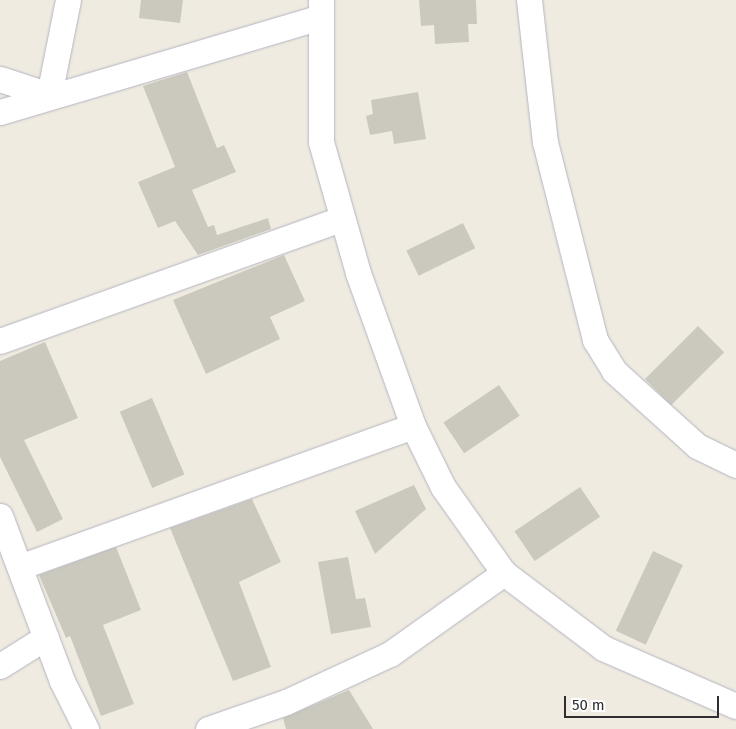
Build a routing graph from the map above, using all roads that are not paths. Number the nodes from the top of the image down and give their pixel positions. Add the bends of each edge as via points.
1 (68, 0) edge
2 (529, 0) edge
3 (321, 8) edge
4 (0, 79) edge
5 (49, 95) junction
6 (0, 112) edge
7 (341, 219) junction
8 (0, 341) edge
9 (413, 426) junction
10 (736, 465) edge
11 (0, 516) edge
12 (22, 566) junction
13 (504, 573) junction
14 (46, 637) junction
15 (0, 666) edge
16 (736, 706) edge
17 (86, 729) edge
18 (208, 729) edge

1 - 5 street
2 - 10 street via 545,142 594,340 614,371 697,446
3 - 5 street
3 - 7 street via 321,142
4 - 5 street
5 - 6 street
7 - 8 street
7 - 9 street
9 - 12 street
9 - 13 street via 443,487
11 - 12 street
12 - 14 street
13 - 16 street via 603,648
13 - 18 street via 390,654 286,702
14 - 15 street
14 - 17 street

